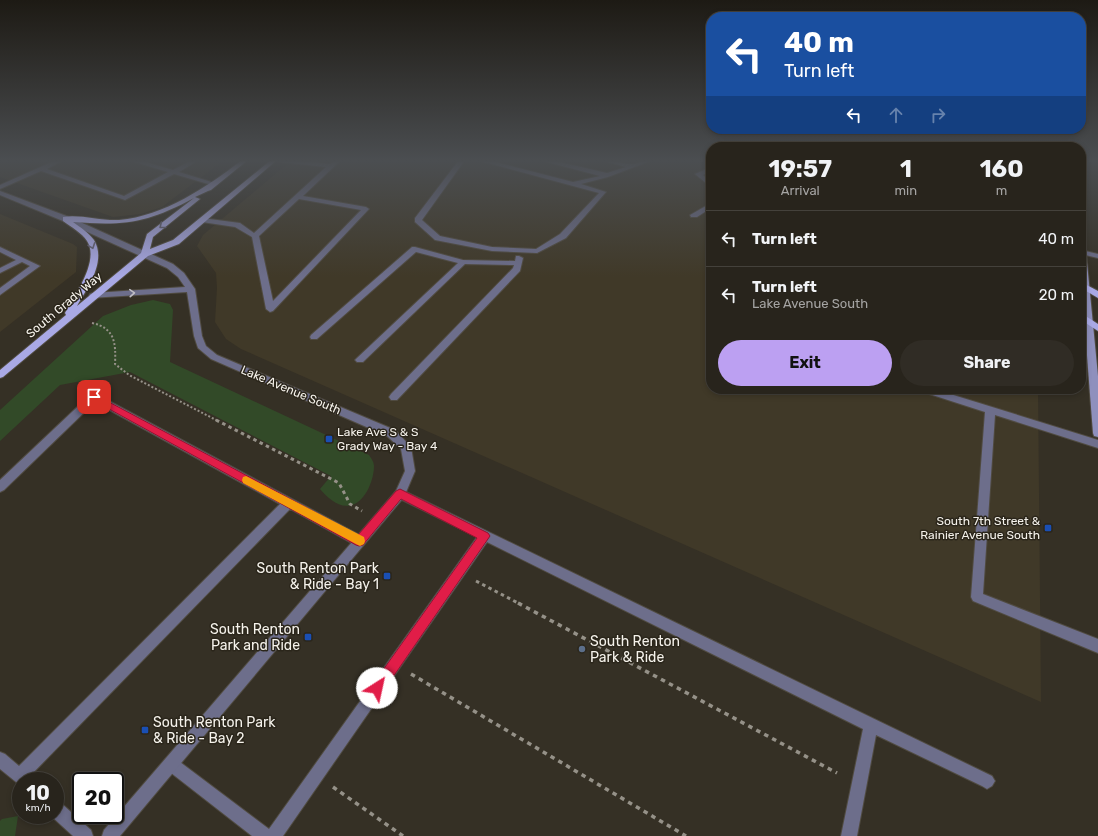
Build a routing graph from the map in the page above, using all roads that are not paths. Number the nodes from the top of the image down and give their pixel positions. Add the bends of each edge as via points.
1 (15, 199) edge
2 (186, 199) edge
3 (196, 199) edge
4 (227, 199) edge
5 (296, 199) edge
6 (309, 199) edge
7 (433, 199) edge
8 (597, 199) edge
9 (706, 208) edge
10 (694, 215) dead end
11 (66, 219) junction
12 (202, 220) junction
13 (255, 236) junction
14 (0, 249) edge
15 (521, 250) junction
16 (1086, 253) edge
17 (145, 254) junction
18 (1098, 256) edge
19 (21, 260) junction
20 (463, 262) junction
21 (518, 263) junction
22 (0, 271) edge
23 (1086, 287) edge
24 (191, 289) junction
25 (0, 292) edge
26 (1098, 295) edge
27 (93, 296) junction
28 (66, 319) junction
29 (1086, 320) edge
30 (1086, 326) edge
31 (1098, 328) edge
32 (314, 338) dead end
33 (360, 360) dead end
34 (0, 375) edge
35 (939, 394) edge
36 (1096, 394) edge
37 (394, 397) dead end
38 (990, 410) junction
39 (1098, 433) edge
40 (1098, 444) edge
41 (0, 487) edge
42 (400, 494) junction
43 (288, 503) junction
44 (485, 536) junction
45 (359, 541) junction
46 (1098, 646) edge
47 (871, 725) junction
48 (0, 759) edge
49 (171, 764) junction
50 (14, 772) edge
51 (29, 772) edge
52 (987, 781) dead end
53 (64, 817) edge
54 (85, 836) edge
55 (110, 836) edge
56 (266, 836) edge
57 (273, 836) edge
58 (850, 836) edge

1 - 11 street, Lake Avenue South
2 - 11 main road via 144,218 118,222
3 -> 17 main road via 150,236
4 - 12 main road, South Grady Way
5 - 13 street
6 - 13 street via 366,209 270,309
7 - 15 street via 418,220 438,238 492,249
8 - 15 street via 563,236 536,251
9 - 10 street
11 - 17 street, Lake Avenue South
11 -> 28 main road via 91,241 95,255 92,270
12 - 13 street via 237,225
12 - 17 main road, South Grady Way via 176,242
14 - 19 street
15 - 21 street
16 - 18 street
17 - 24 street, Lake Avenue South via 170,266 181,275
17 - 27 main road, South Grady Way
19 - 22 street
19 - 25 street via 36,266
20 - 21 street
20 - 32 street via 415,249
20 - 33 street
21 - 37 street via 517,270
23 - 26 main road
27 -> 24 street
24 - 42 street, Lake Avenue South via 202,348 214,357 390,433 406,447 410,472
27 - 28 main road, South Grady Way
28 - 34 main road, South Grady Way
29 - 31 main road
30 - 36 street
35 - 38 street
36 - 39 street
38 - 40 street
38 - 46 street via 977,597
41 - 43 street via 94,397
42 - 44 street
42 - 45 street, Lake Avenue South
43 - 45 street
43 - 51 street
44 - 47 street
44 - 57 street
45 - 49 street, Lake Avenue South
47 - 52 street
47 - 58 street
48 - 50 street
49 - 55 street, Lake Avenue South
49 - 56 street
53 - 54 street

